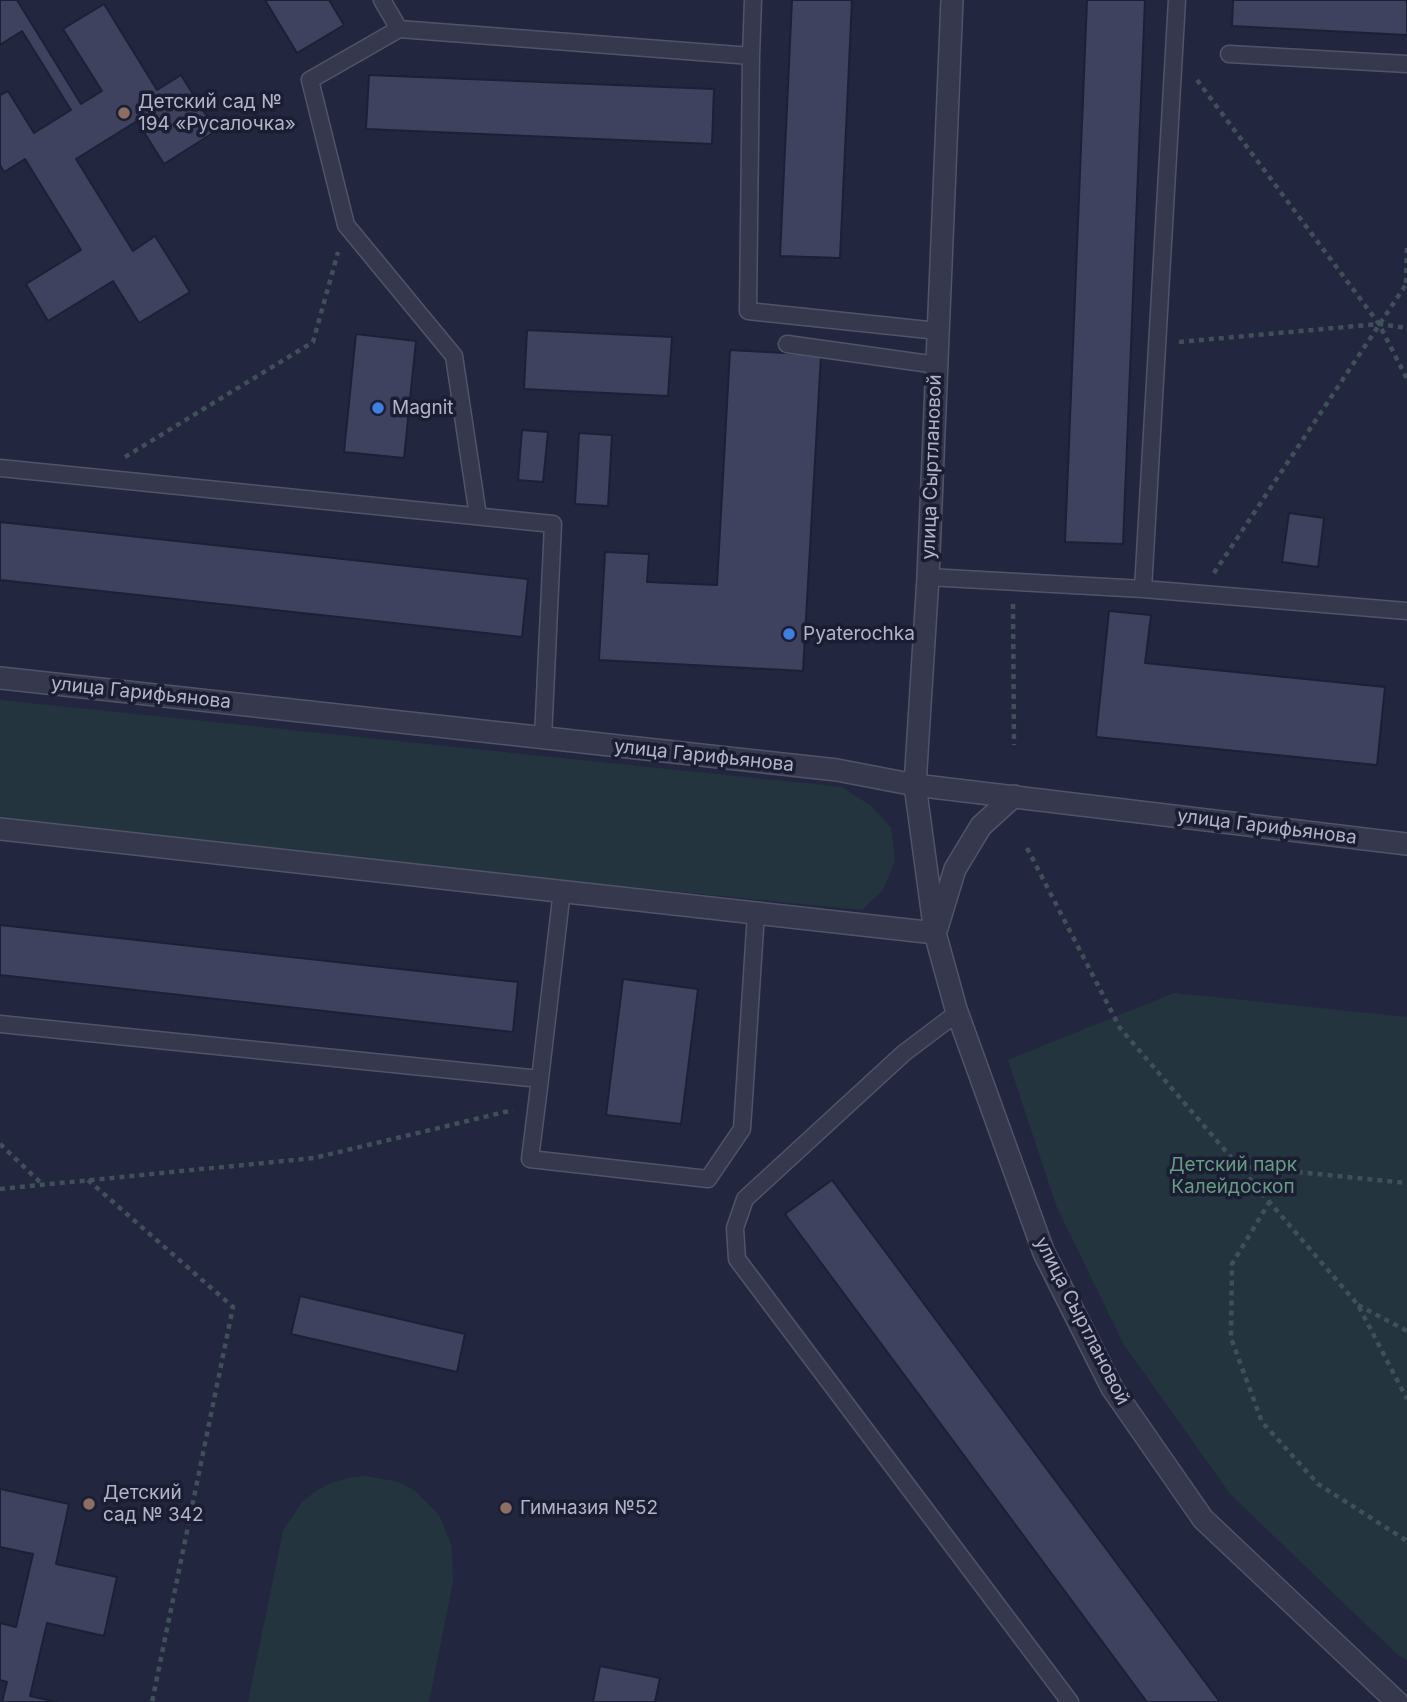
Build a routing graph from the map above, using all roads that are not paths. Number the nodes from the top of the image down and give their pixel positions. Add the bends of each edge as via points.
1 (382, 0) edge
2 (753, 0) edge
3 (952, 0) edge
4 (1177, 0) edge
5 (399, 29) junction
6 (1229, 54) dead end
7 (751, 56) junction
8 (1407, 64) edge
9 (938, 331) junction
10 (787, 344) dead end
11 (937, 365) junction
12 (0, 468) edge
13 (478, 516) junction
14 (928, 577) junction
15 (1143, 589) junction
16 (1407, 611) edge
17 (0, 678) edge
18 (543, 738) junction
19 (915, 785) junction
20 (1014, 796) junction
21 (0, 829) edge
22 (1407, 844) edge
23 (562, 890) junction
24 (756, 913) junction
25 (935, 933) junction
26 (957, 1013) junction
27 (0, 1024) edge
28 (540, 1079) junction
29 (1391, 1701) edge
30 (1070, 1702) edge

1 - 5 lane
2 - 7 lane
3 - 9 street, улица Сыртлановой
4 - 15 lane
5 - 7 lane
5 - 13 lane via 310,80 346,225 454,356
6 - 8 lane
7 - 9 lane via 748,311
9 - 11 street, улица Сыртлановой
10 - 11 lane
11 - 14 street, улица Сыртлановой
12 - 13 lane
13 - 18 lane via 553,524
14 - 15 lane
14 - 19 street, улица Сыртлановой
15 - 16 lane
17 - 18 street, улица Гарифьянова
18 - 19 street, улица Гарифьянова via 837,770
19 - 20 street, улица Гарифьянова
19 - 25 street, улица Сыртлановой
20 - 22 street, улица Гарифьянова
20 - 25 street via 981,826 955,869
21 - 23 street
23 - 24 street
23 - 28 lane
24 - 25 street
24 - 28 lane via 742,1129 708,1179 530,1159
25 - 26 street, улица Сыртлановой
26 - 29 street, улица Сыртлановой via 1044,1253 1112,1388 1203,1519
26 - 30 lane via 904,1053 745,1199 735,1228 737,1259
27 - 28 lane

